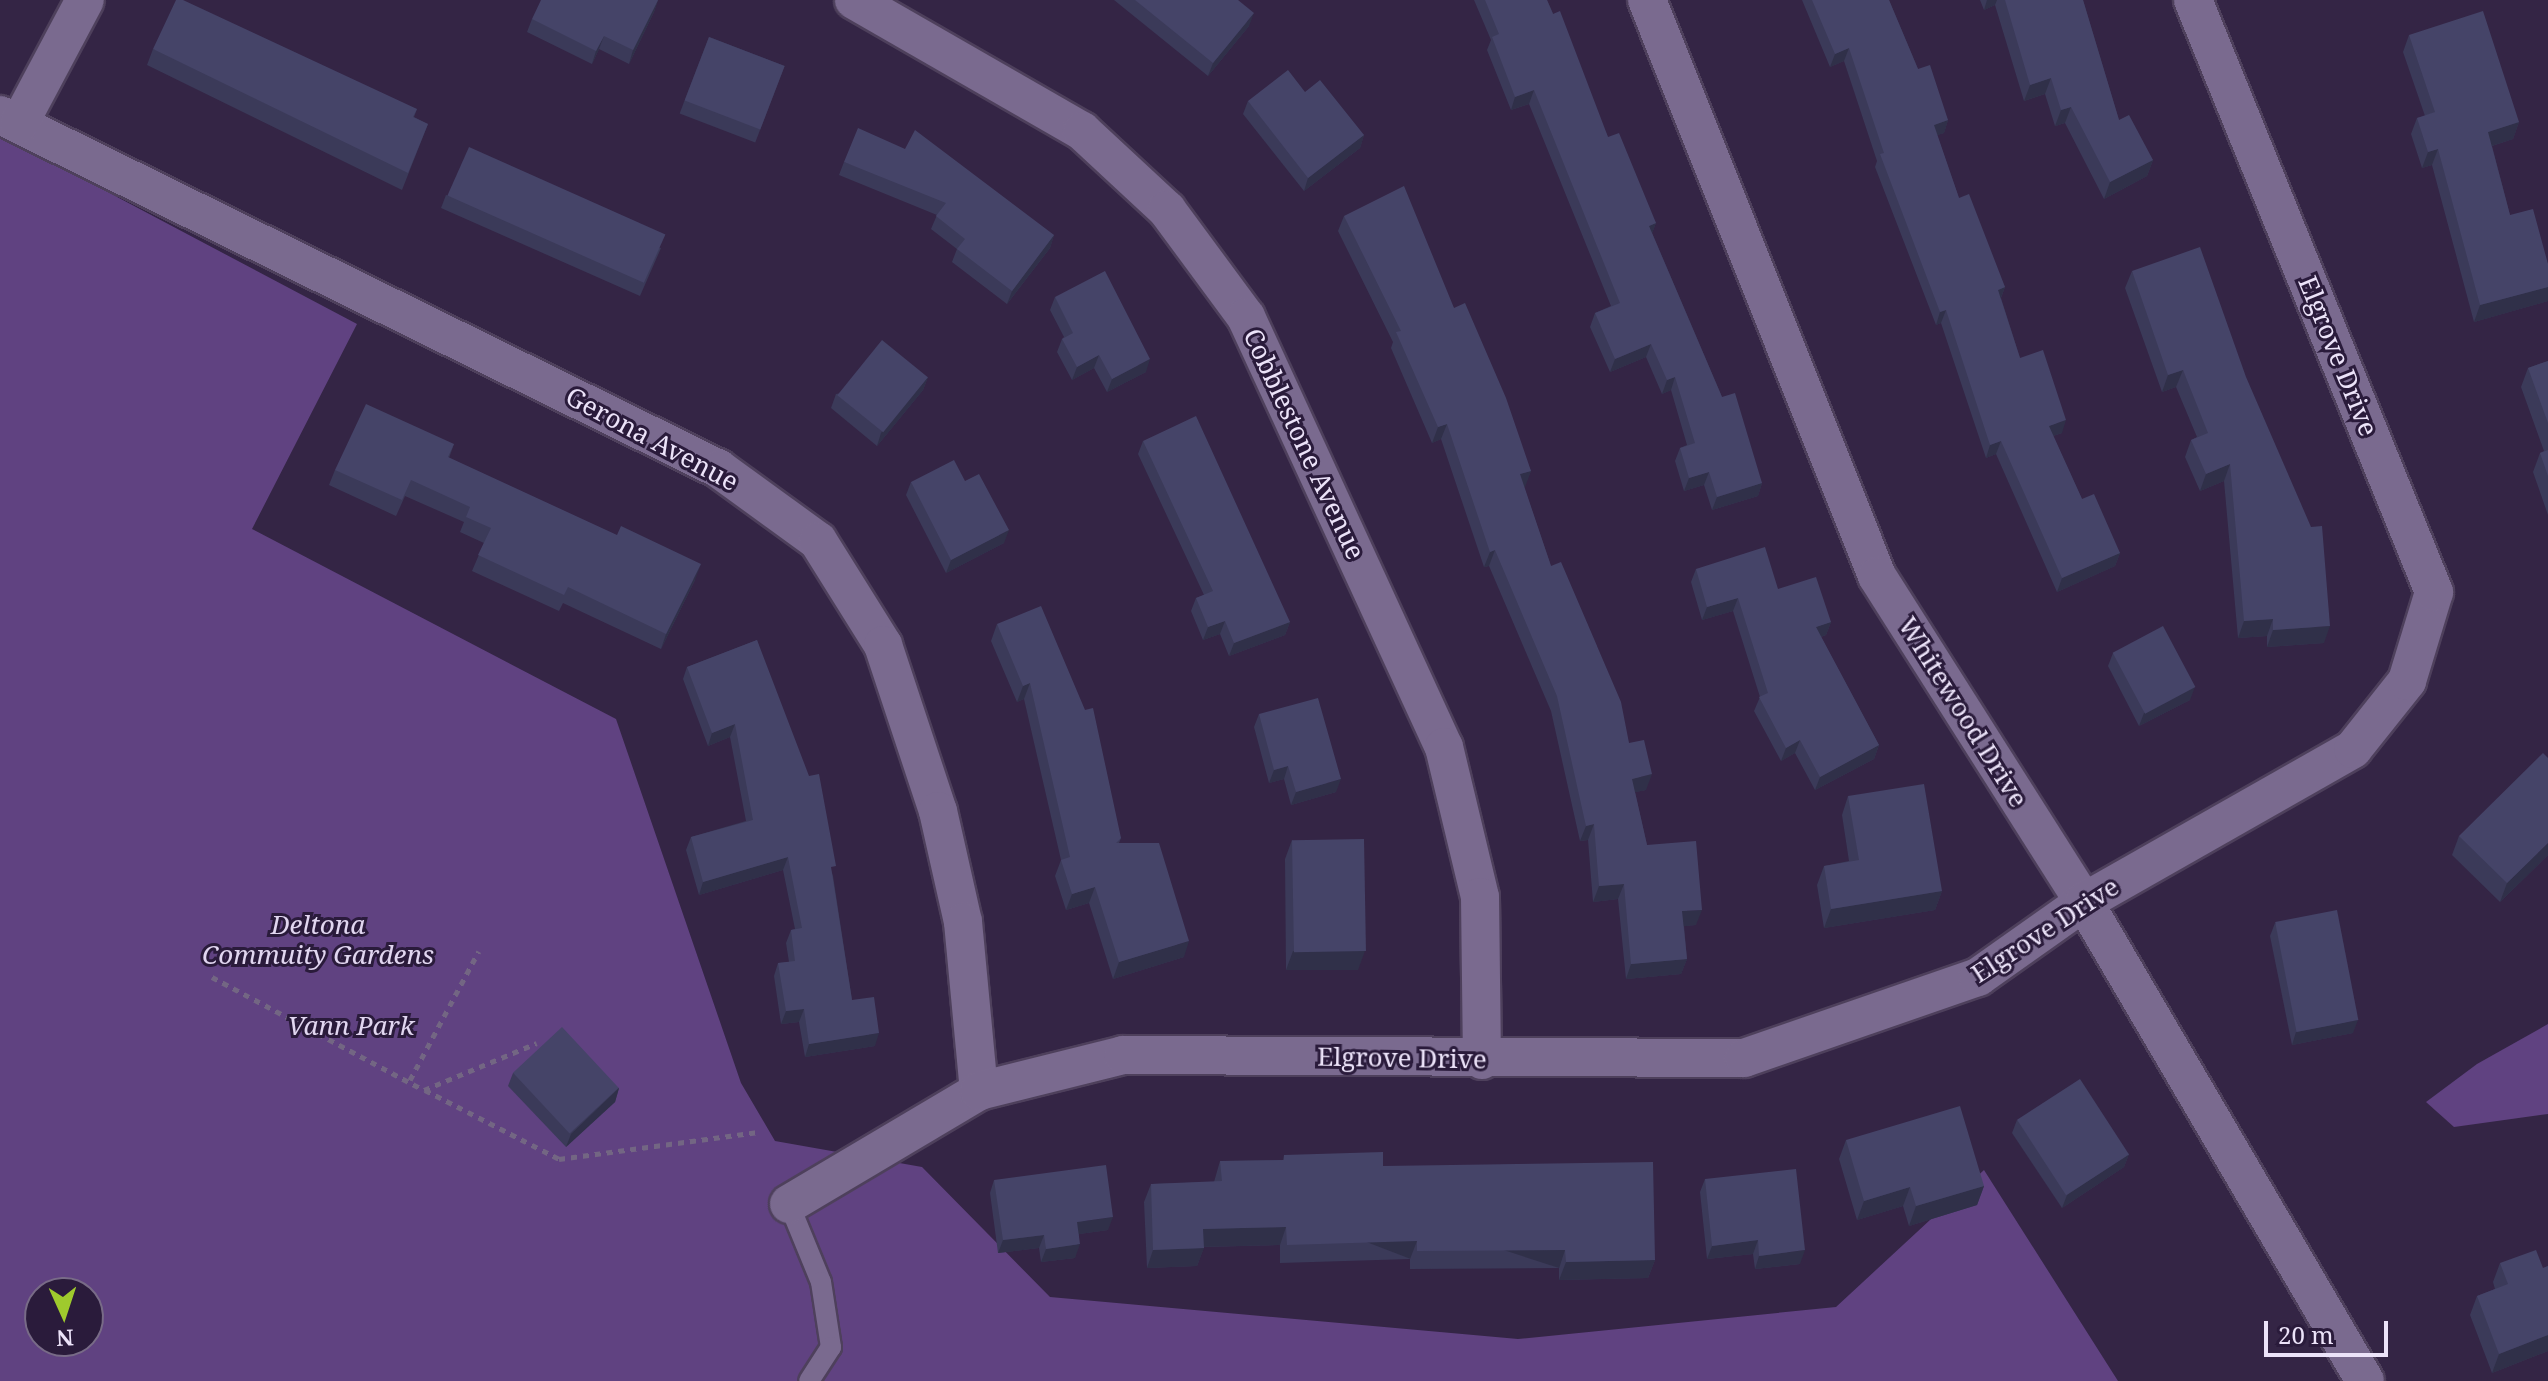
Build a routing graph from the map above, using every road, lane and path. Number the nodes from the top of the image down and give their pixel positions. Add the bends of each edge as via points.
1 (85, 0) edge
2 (854, 0) edge
3 (1647, 0) edge
4 (2193, 0) edge
5 (10, 120) edge
6 (2084, 902) junction
7 (479, 951) dead end
8 (212, 977) dead end
9 (537, 1043) dead end
10 (1482, 1060) junction
11 (410, 1080) junction
12 (424, 1090) junction
13 (979, 1091) junction
14 (760, 1132) dead end
15 (789, 1204) joint
16 (809, 1381) edge
17 (2365, 1381) edge

1 - 5 street
2 - 10 street, Cobblestone Avenue via 1082,131 1167,210 1246,317 1444,747 1480,897
3 - 6 street, Whitewood Drive via 1877,576
4 - 6 street, Elgrove Drive via 2434,592 2407,681 2353,749
5 - 13 street, Gerona Avenue via 719,469 818,541 883,645 938,811 963,922
6 - 10 street, Elgrove Drive via 1978,977 1744,1058
6 - 17 street, Whitewood Drive
7 - 11 path
8 - 11 path
9 - 12 path
10 - 13 street, Elgrove Drive via 1123,1055
11 - 12 path
12 - 14 path via 559,1159
13 - 15 street, Elgrove Drive
15 - 16 lane via 821,1282 831,1347

